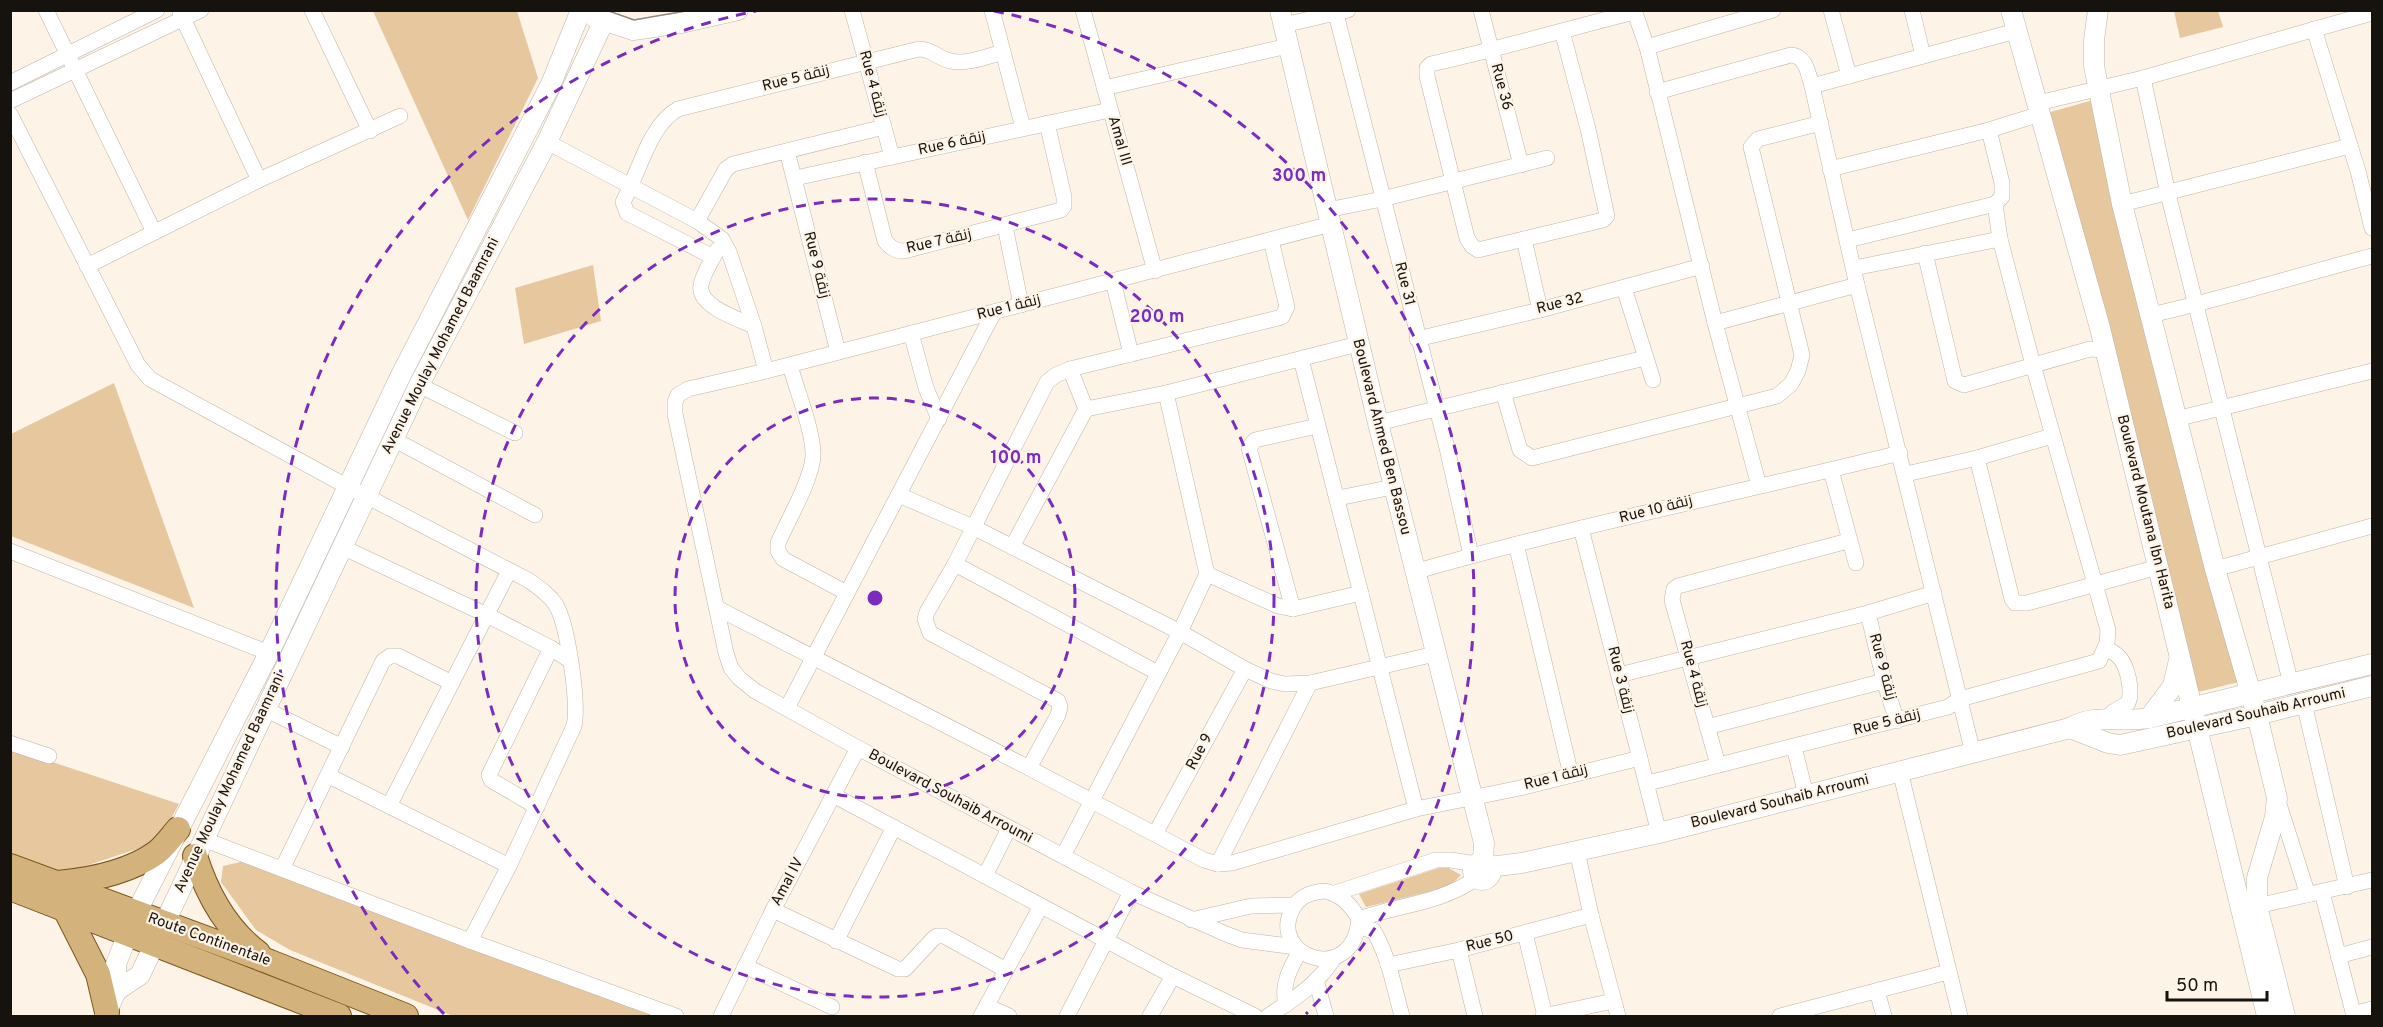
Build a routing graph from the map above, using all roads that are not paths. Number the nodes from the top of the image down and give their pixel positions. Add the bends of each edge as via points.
1 (46, 10) edge
2 (157, 10) edge
3 (201, 10) edge
4 (312, 10) edge
5 (583, 10) edge
6 (738, 10) edge
7 (852, 10) edge
8 (992, 10) edge
9 (1083, 10) edge
10 (1481, 10) edge
11 (1773, 10) edge
12 (1831, 10) edge
13 (1912, 10) edge
14 (2011, 10) edge
15 (2098, 10) edge
16 (1634, 11) edge
17 (1342, 12) edge
18 (2373, 13) edge
19 (182, 15) edge
20 (607, 16) edge
21 (1282, 18) edge
22 (1718, 18) edge
23 (2314, 29) junction
24 (1562, 31) junction
25 (2016, 31) junction
26 (1288, 46) junction
27 (1647, 47) junction
28 (1491, 50) junction
29 (1003, 52) junction
30 (67, 55) junction
31 (1923, 56) junction
32 (866, 62) junction
33 (75, 71) junction
34 (1849, 76) junction
35 (2143, 78) junction
36 (10, 83) edge
37 (1812, 86) junction
38 (2099, 87) junction
39 (1104, 88) junction
40 (1657, 92) junction
41 (10, 101) edge
42 (2039, 109) junction
43 (1110, 110) junction
44 (10, 114) edge
45 (400, 116) dead end
46 (1047, 123) junction
47 (1821, 123) junction
48 (884, 127) junction
49 (1023, 128) junction
50 (1989, 130) junction
51 (370, 131) junction
52 (547, 142) junction
53 (2350, 146) junction
54 (788, 151) junction
55 (892, 157) junction
56 (1547, 158) dead end
57 (866, 162) junction
58 (1521, 165) junction
59 (1830, 170) junction
60 (2365, 170) edge
61 (795, 178) junction
62 (259, 180) junction
63 (1451, 181) junction
64 (632, 186) junction
65 (2168, 194) junction
66 (1382, 199) junction
67 (1995, 204) junction
68 (2122, 204) junction
69 (1329, 217) junction
70 (697, 221) junction
71 (1005, 226) junction
72 (2373, 228) edge
73 (154, 232) junction
74 (722, 239) junction
75 (1524, 239) junction
76 (2000, 239) junction
77 (1271, 240) junction
78 (1848, 240) junction
79 (1925, 253) junction
80 (2373, 256) edge
81 (713, 257) junction
82 (87, 266) junction
83 (1702, 266) junction
84 (1854, 268) junction
85 (1155, 271) junction
86 (1113, 281) junction
87 (1857, 285) junction
88 (1624, 288) junction
89 (1789, 303) junction
90 (2197, 304) junction
91 (1021, 305) junction
92 (1540, 309) junction
93 (994, 312) junction
94 (2151, 315) junction
95 (1715, 323) junction
96 (754, 326) junction
97 (911, 333) junction
98 (1417, 339) junction
99 (1359, 344) junction
100 (2105, 350) junction
101 (838, 352) junction
102 (1131, 354) junction
103 (1645, 358) junction
104 (1301, 360) junction
105 (790, 365) junction
106 (2033, 365) junction
107 (1070, 369) junction
108 (766, 371) junction
109 (2373, 371) edge
110 (1653, 380) dead end
111 (419, 385) junction
112 (688, 390) joint
113 (1503, 392) junction
114 (1166, 393) junction
115 (1436, 407) junction
116 (1738, 407) junction
117 (1086, 409) junction
118 (2221, 409) junction
119 (939, 419) junction
120 (2176, 419) junction
121 (1378, 423) junction
122 (1317, 426) junction
123 (515, 433) dead end
124 (2052, 436) junction
125 (393, 439) junction
126 (1900, 453) junction
127 (1977, 458) junction
128 (1831, 470) junction
129 (1905, 474) junction
130 (1759, 486) junction
131 (348, 487) junction
132 (1393, 487) junction
133 (899, 495) junction
134 (366, 496) junction
135 (1338, 498) junction
136 (535, 515) dead end
137 (2373, 526) edge
138 (973, 527) junction
139 (1581, 528) junction
140 (1848, 541) junction
141 (1516, 544) junction
142 (342, 547) junction
143 (1012, 547) junction
144 (10, 551) edge
145 (1471, 555) junction
146 (2260, 557) junction
147 (1856, 563) dead end
148 (955, 564) junction
149 (2158, 567) junction
150 (2215, 569) junction
151 (509, 571) junction
152 (1414, 572) junction
153 (1207, 574) junction
154 (2095, 583) junction
155 (847, 593) junction
156 (1361, 593) junction
157 (1934, 593) junction
158 (717, 608) junction
159 (1293, 609) junction
160 (1868, 613) junction
161 (488, 615) junction
162 (1180, 632) junction
163 (2107, 643) junction
164 (551, 648) junction
165 (269, 653) junction
166 (1435, 654) junction
167 (2180, 655) junction
168 (813, 657) junction
169 (1688, 659) junction
170 (569, 660) junction
171 (2373, 664) edge
172 (1379, 666) junction
173 (1245, 669) junction
174 (1158, 673) junction
175 (1619, 675) junction
176 (1884, 681) junction
177 (452, 683) junction
178 (1310, 683) junction
179 (2291, 684) junction
180 (2373, 686) edge
181 (2251, 693) junction
182 (1960, 699) junction
183 (2304, 703) junction
184 (2192, 707) junction
185 (787, 708) junction
186 (265, 710) junction
187 (2257, 715) junction
188 (2149, 718) junction
189 (2106, 720) junction
190 (1897, 721) junction
191 (1707, 727) junction
192 (2070, 728) junction
193 (2198, 728) junction
194 (10, 743) edge
195 (342, 747) junction
196 (1794, 747) junction
197 (858, 748) junction
198 (1973, 753) junction
199 (49, 756) dead end
200 (1641, 758) junction
201 (1718, 765) junction
202 (1029, 768) junction
203 (1900, 771) junction
204 (1570, 775) junction
205 (329, 776) junction
206 (1648, 783) junction
207 (833, 795) junction
208 (1806, 795) junction
209 (1472, 797) junction
210 (2277, 798) junction
211 (1090, 801) junction
212 (389, 806) junction
213 (537, 807) junction
214 (1416, 809) junction
215 (894, 827) junction
216 (1009, 828) junction
217 (178, 829) junction
218 (1659, 833) junction
219 (1155, 834) junction
220 (199, 847) junction
221 (1577, 851) junction
222 (1063, 856) junction
223 (1218, 864) junction
224 (10, 866) edge
225 (509, 866) junction
226 (1481, 868) junction
227 (282, 869) junction
228 (985, 876) junction
229 (2373, 880) edge
230 (55, 883) junction
231 (2347, 887) junction
232 (10, 888) edge
233 (1131, 892) junction
234 (1335, 893) junction
235 (2315, 894) junction
236 (1294, 905) junction
237 (1041, 906) junction
238 (2257, 906) junction
239 (65, 909) junction
240 (772, 910) junction
241 (1591, 915) junction
242 (1191, 920) junction
243 (132, 924) junction
244 (1358, 924) junction
245 (1525, 933) junction
246 (159, 934) junction
247 (1107, 940) junction
248 (470, 941) junction
249 (836, 941) junction
250 (2373, 946) edge
251 (1298, 949) junction
252 (1459, 950) junction
253 (2338, 956) junction
254 (1334, 958) junction
255 (270, 962) junction
256 (1388, 965) junction
257 (745, 966) junction
258 (1006, 970) junction
259 (1948, 972) junction
260 (1173, 976) junction
261 (1316, 980) junction
262 (1877, 991) junction
263 (1612, 1001) junction
264 (1286, 1005) junction
265 (109, 1007) edge
266 (832, 1007) dead end
267 (2373, 1009) edge
268 (984, 1011) edge
269 (2353, 1015) edge
270 (1544, 1016) edge
271 (339, 1017) edge
272 (406, 1017) edge
273 (676, 1017) edge
274 (721, 1017) edge
275 (1009, 1017) edge
276 (1067, 1017) edge
277 (1150, 1017) edge
278 (1255, 1017) edge
279 (1268, 1017) edge
280 (1326, 1017) edge
281 (1402, 1017) edge
282 (1474, 1017) edge
283 (1618, 1017) edge
284 (1780, 1017) edge
285 (1884, 1017) edge
286 (1960, 1017) edge
287 (2267, 1017) edge
288 (2285, 1017) edge

1 - 30 street
2 - 30 street
3 - 19 street
4 - 51 street
5 - 20 street
5 - 131 street, Avenue Moulay Mohamed Baamrani via 551,84 401,375
6 - 20 street via 633,30
7 - 32 street, Rue 4 زنقة
8 - 29 street
9 - 39 street, Amal III
10 - 28 street, Rue 36
11 - 22 street
12 - 34 street
13 - 31 street
14 - 25 street, Boulevard Moutana Ibn Harita
15 - 38 street via 2093,54
16 - 24 street
16 - 27 street
17 - 21 street
17 - 66 street, Rue 31
18 - 23 street
19 - 33 street
19 - 62 street
20 - 52 street, Avenue Moulay Mohamed Baamrani
21 - 26 street, Boulevard Ahmed Ben Bassou
22 - 27 street
23 - 35 street
23 - 53 street
24 - 28 street
24 - 75 street via 1607,216
25 - 31 street
25 - 42 street, Boulevard Moutana Ibn Harita
26 - 39 street
26 - 69 street, Boulevard Ahmed Ben Bassou
27 - 40 street
28 - 58 street, Rue 36
28 - 63 street via 1427,68
29 - 32 street, Rue 5 زنقة via 951,62 920,49
29 - 49 street
30 - 33 street
30 - 36 street
31 - 34 street
32 - 48 street, Rue 4 زنقة
32 - 64 street, Rue 5 زنقة via 678,109 657,127
33 - 41 street
33 - 73 street
34 - 37 street
35 - 38 street
35 - 65 street
37 - 40 street via 1801,58 1791,55
37 - 47 street
38 - 42 street
38 - 68 street
39 - 43 street, Amal III
40 - 83 street
42 - 50 street
42 - 100 street, Boulevard Moutana Ibn Harita
43 - 46 street, Rue 6 زنقة
43 - 85 street, Amal III
44 - 82 street
45 - 51 street
46 - 49 street, Rue 6 زنقة
46 - 71 street, Rue 7 زنقة via 1064,206
47 - 59 street
47 - 89 street via 1758,139 1751,147
48 - 54 street
48 - 55 street, Rue 4 زنقة
49 - 55 street, Rue 6 زنقة
50 - 59 street
50 - 67 street via 2002,183 2002,197
51 - 62 street
52 - 64 street
52 - 111 street, Avenue Moulay Mohamed Baamrani
53 - 60 street
53 - 65 street
54 - 61 street, Rue 9 زنقة
54 - 70 street via 726,169
55 - 57 street, Rue 6 زنقة
56 - 58 street, Rue 1 زنقة
57 - 61 street, Rue 6 زنقة
57 - 71 street, Rue 7 زنقة via 890,248 897,251
58 - 63 street, Rue 1 زنقة
59 - 78 street
60 - 72 street
61 - 101 street, Rue 9 زنقة
62 - 73 street
63 - 66 street, Rue 1 زنقة
63 - 75 street via 1472,246 1486,249
64 - 70 street
64 - 81 street, Rue 5 زنقة via 623,202 627,213
65 - 68 street
65 - 90 street
66 - 69 street, Rue 1 زنقة
66 - 98 street, Rue 31
67 - 76 street
67 - 78 street
68 - 94 street
69 - 77 street, Rue 1 زنقة
69 - 99 street, Boulevard Ahmed Ben Bassou
70 - 74 street
71 - 91 street
73 - 82 street
74 - 81 street
74 - 96 street
75 - 92 street
76 - 79 street
76 - 106 street
77 - 85 street, Rue 1 زنقة
77 - 102 street via 1287,307 1282,317
78 - 84 street
79 - 84 street
79 - 106 street via 1955,381 1964,385
80 - 90 street
81 - 96 street via 701,285 701,296 707,303
82 - 131 street via 138,366 150,379
83 - 88 street, Rue 32
83 - 95 street
84 - 87 street
85 - 86 street, Rue 1 زنقة
86 - 91 street, Rue 1 زنقة
86 - 102 street
87 - 89 street
87 - 126 street
88 - 92 street, Rue 32
88 - 103 street
89 - 95 street
89 - 116 street via 1802,355 1798,371 1791,384 1777,396
90 - 94 street
90 - 118 street
91 - 93 street, Rue 1 زنقة
92 - 98 street, Rue 32
93 - 97 street, Rue 1 زنقة
93 - 119 street
94 - 120 street
95 - 116 street
96 - 108 street
97 - 101 street, Rue 1 زنقة
97 - 119 street
98 - 115 street, Rue 31
99 - 104 street
99 - 121 street, Boulevard Ahmed Ben Bassou
100 - 106 street via 2090,349
100 - 149 street, Boulevard Moutana Ibn Harita
101 - 105 street, Rue 1 زنقة
102 - 107 street
103 - 110 street
103 - 113 street
104 - 114 street
104 - 122 street
105 - 108 street, Rue 1 زنقة
105 - 155 street via 813,455 778,551 783,559
106 - 124 street
107 - 117 street
107 - 138 street via 1047,382
108 - 112 street, Rue 1 زنقة
109 - 118 street
111 - 123 street
111 - 125 street, Avenue Moulay Mohamed Baamrani
112 - 158 street, Boulevard Souhaib Arroumi via 678,395 675,414
113 - 115 street
113 - 116 street via 1520,450 1532,458
114 - 117 street
114 - 153 street
115 - 121 street
115 - 145 street, Rue 31
116 - 130 street
117 - 143 street
118 - 120 street
118 - 146 street
119 - 133 street
120 - 150 street
121 - 132 street, Boulevard Ahmed Ben Bassou
122 - 135 street
122 - 159 street via 1255,440 1249,448
124 - 127 street
124 - 154 street
125 - 134 street, Avenue Moulay Mohamed Baamrani
125 - 136 street
126 - 128 street, Rue 10 زنقة
126 - 129 street
127 - 129 street
127 - 154 street via 2015,603
128 - 130 street, Rue 10 زنقة
128 - 140 street
129 - 157 street
130 - 139 street, Rue 10 زنقة
131 - 134 street
131 - 165 street, Avenue Moulay Mohamed Baamrani
132 - 135 street
132 - 152 street, Boulevard Ahmed Ben Bassou
133 - 138 street
133 - 155 street
134 - 142 street, Avenue Moulay Mohamed Baamrani
134 - 151 street
135 - 156 street
137 - 146 street
138 - 143 street
138 - 148 street
139 - 141 street, Rue 10 زنقة
139 - 175 street, Rue 3 زنقة
140 - 147 street
140 - 169 street, Rue 4 زنقة via 1678,586 1671,594
141 - 145 street, Rue 10 زنقة
141 - 204 street
142 - 161 street
142 - 186 street, Avenue Moulay Mohamed Baamrani
143 - 162 street
144 - 165 street
145 - 152 street, Rue 10 زنقة
146 - 150 street
146 - 179 street
148 - 174 street
148 - 202 street via 927,612 930,633 1046,695 1060,707
149 - 154 street
149 - 167 street, Boulevard Moutana Ibn Harita
150 - 181 street
151 - 161 street
151 - 170 street via 539,588 556,605
152 - 166 street, Boulevard Ahmed Ben Bassou
153 - 159 street
153 - 162 street
154 - 163 street via 2108,630
155 - 168 street
156 - 159 street
156 - 172 street
157 - 160 street
157 - 182 street
158 - 168 street
158 - 185 street, Boulevard Souhaib Arroumi via 731,668 755,691
160 - 169 street
160 - 176 street, Rue 9 زنقة
161 - 164 street
161 - 177 street
162 - 173 street
162 - 174 street
163 - 182 street, Rue 5 زنقة via 2099,661 2092,664
163 - 189 street via 2123,663 2130,696 2128,703
164 - 170 street
164 - 213 street via 489,775 491,780
165 - 217 street, Avenue Moulay Mohamed Baamrani
166 - 172 street
166 - 209 street, Boulevard Ahmed Ben Bassou
167 - 184 street, Boulevard Moutana Ibn Harita
167 - 188 street via 2173,686
168 - 185 street
168 - 202 street
169 - 175 street
169 - 191 street, Rue 4 زنقة
170 - 213 street via 576,703 574,726
171 - 179 street, Boulevard Souhaib Arroumi
172 - 178 street
172 - 214 street
173 - 178 street via 1271,681
173 - 219 street, Rue 9
174 - 211 street
175 - 200 street, Rue 3 زنقة
176 - 190 street, Rue 9 زنقة
176 - 191 street
177 - 195 street via 398,656 390,656 383,661
177 - 212 street
178 - 223 street
179 - 181 street, Boulevard Souhaib Arroumi
180 - 183 street, Boulevard Souhaib Arroumi
181 - 184 street, Boulevard Souhaib Arroumi
181 - 187 street
182 - 190 street, Rue 5 زنقة via 1948,707
182 - 198 street
183 - 187 street, Boulevard Souhaib Arroumi
183 - 231 street
184 - 188 street, Boulevard Souhaib Arroumi
184 - 193 street, Boulevard Moutana Ibn Harita
185 - 197 street, Boulevard Souhaib Arroumi
186 - 195 street
186 - 220 street, Avenue Moulay Mohamed Baamrani
187 - 193 street, Boulevard Souhaib Arroumi
187 - 210 street
188 - 189 street, Boulevard Souhaib Arroumi
189 - 192 street, Boulevard Souhaib Arroumi via 2084,721
190 - 196 street, Rue 5 زنقة
191 - 201 street, Rue 4 زنقة
192 - 193 street, Boulevard Souhaib Arroumi via 2120,745
192 - 198 street, Boulevard Souhaib Arroumi
193 - 287 street, Boulevard Moutana Ibn Harita
194 - 199 street
195 - 205 street
196 - 201 street, Rue 5 زنقة
196 - 208 street
197 - 207 street, Amal IV
197 - 216 street, Boulevard Souhaib Arroumi
198 - 203 street, Boulevard Souhaib Arroumi
200 - 204 street, Rue 1 زنقة
200 - 206 street, Rue 3 زنقة
201 - 206 street, Rue 5 زنقة
202 - 211 street
203 - 208 street, Boulevard Souhaib Arroumi
203 - 259 street
204 - 209 street, Rue 1 زنقة
205 - 212 street
205 - 227 street
206 - 218 street, Rue 3 زنقة
207 - 215 street
207 - 240 street, Amal IV
208 - 218 street, Boulevard Souhaib Arroumi
209 - 214 street, Rue 1 زنقة
209 - 226 street, Boulevard Ahmed Ben Bassou via 1484,843
210 - 235 street
210 - 238 street via 2257,878
211 - 219 street
211 - 222 street
212 - 225 street
213 - 225 street
214 - 223 street, Rue 1 زنقة
215 - 228 street
215 - 249 street
216 - 222 street, Boulevard Souhaib Arroumi
216 - 228 street
217 - 230 main road via 157,853 132,865 93,878
217 - 243 street, Avenue Moulay Mohamed Baamrani
218 - 221 street, Boulevard Souhaib Arroumi
219 - 223 street
220 - 227 street
220 - 246 street, Avenue Moulay Mohamed Baamrani
220 - 255 main road via 208,891 222,916 240,938
221 - 226 street, Boulevard Souhaib Arroumi
221 - 241 street
222 - 233 street, Boulevard Souhaib Arroumi
224 - 230 main road, Route Continentale
225 - 248 street
226 - 234 street, Boulevard Souhaib Arroumi via 1436,860
226 - 244 street, Boulevard Souhaib Arroumi via 1464,887 1384,910
227 - 248 street
228 - 237 street
229 - 231 street
230 - 243 main road, Route Continentale
231 - 235 street
232 - 239 main road, Route Continentale
233 - 242 street, Boulevard Souhaib Arroumi
233 - 247 street
234 - 236 street via 1313,892
234 - 244 street via 1344,899
235 - 238 street
235 - 253 street
236 - 242 street via 1251,906
236 - 251 street via 1288,926
237 - 247 street
237 - 258 street
238 - 288 street
239 - 243 main road, Route Continentale
239 - 265 main road via 98,974
240 - 249 street
240 - 257 street, Amal IV
241 - 245 street, Rue 50
241 - 263 street
242 - 251 street, Boulevard Souhaib Arroumi via 1242,940
243 - 246 main road, Route Continentale
243 - 265 street, Avenue Moulay Mohamed Baamrani via 116,964
244 - 254 street via 1350,946
244 - 256 street via 1373,930
245 - 252 street, Rue 50
245 - 270 street
246 - 255 main road, Route Continentale
246 - 265 street, Avenue Moulay Mohamed Baamrani via 140,975
246 - 271 main road, Route Continentale
247 - 260 street
247 - 276 street
248 - 273 street
249 - 258 street via 892,967 905,969 933,939 944,936
250 - 253 street
251 - 254 street via 1314,958
251 - 264 street via 1286,980
252 - 256 street, Rue 50
252 - 282 street
253 - 269 street
254 - 261 street
255 - 272 main road, Route Continentale
256 - 281 street
257 - 266 street
257 - 274 street, Amal IV
258 - 268 street
259 - 262 street
259 - 286 street
260 - 277 street
260 - 278 street
261 - 264 street
261 - 280 street
262 - 284 street
262 - 285 street
263 - 270 street
263 - 283 street
264 - 279 street
267 - 269 street
268 - 275 street

